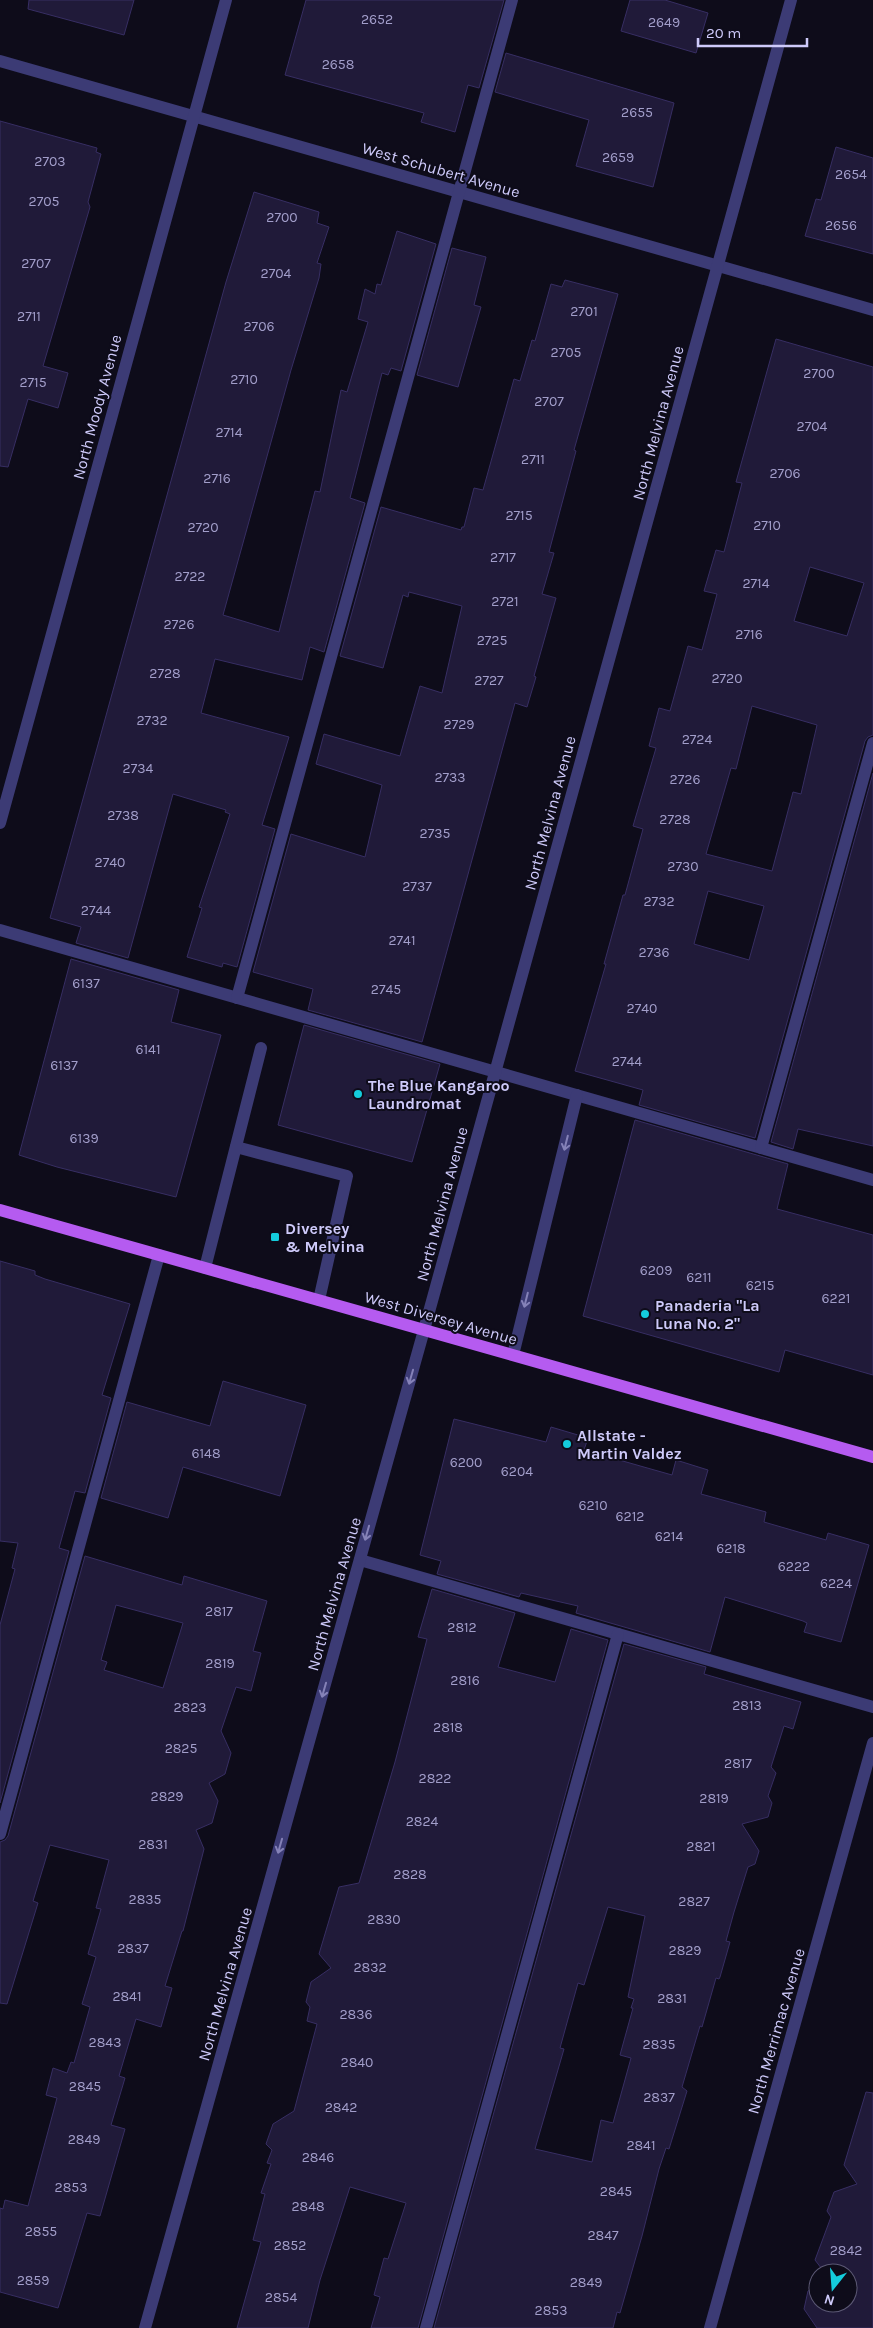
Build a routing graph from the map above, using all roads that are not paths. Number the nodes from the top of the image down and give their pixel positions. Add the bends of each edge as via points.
1 (226, 0) edge
2 (512, 0) edge
3 (791, 0) edge
4 (0, 61) edge
5 (194, 116) junction
6 (460, 192) junction
7 (718, 266) junction
8 (873, 310) edge
9 (873, 743) edge
10 (0, 823) edge
11 (0, 930) edge
12 (236, 998) junction
13 (261, 1048) dead end
14 (496, 1072) junction
15 (577, 1095) junction
16 (236, 1147) junction
17 (761, 1148) junction
18 (873, 1180) edge
19 (0, 1210) edge
20 (159, 1255) junction
21 (205, 1268) junction
22 (319, 1300) junction
23 (424, 1330) junction
24 (513, 1355) junction
25 (873, 1457) edge
26 (360, 1560) junction
27 (618, 1634) junction
28 (873, 1707) edge
29 (873, 1743) edge
30 (871, 1757) edge
31 (0, 1834) edge
32 (145, 2328) edge
33 (426, 2328) edge
34 (710, 2328) edge

1 - 5 street, North Moody Avenue
2 - 6 street
3 - 7 street, North Melvina Avenue
4 - 5 street, West Schubert Avenue
5 - 6 street, West Schubert Avenue
5 - 10 street, North Moody Avenue
6 - 7 street, West Schubert Avenue
6 - 12 street
7 - 8 street, West Schubert Avenue
7 - 14 street, North Melvina Avenue
9 - 17 street
11 - 12 street
12 - 14 street
13 - 16 street
14 - 15 street
14 - 23 street, North Melvina Avenue
15 - 17 street
15 -> 24 street
16 - 21 street
16 - 22 street via 347,1176
17 - 18 street
19 - 20 main road, West Diversey Avenue
20 - 21 main road, West Diversey Avenue
20 - 31 street
21 - 22 main road, West Diversey Avenue
22 - 23 main road, West Diversey Avenue
23 - 24 main road, West Diversey Avenue
23 -> 26 street, North Melvina Avenue
24 - 25 main road, West Diversey Avenue
26 - 27 street
26 -> 32 street, North Melvina Avenue
27 - 28 street
27 - 33 street
29 - 30 street, North Merrimac Avenue
30 - 34 street, North Merrimac Avenue

